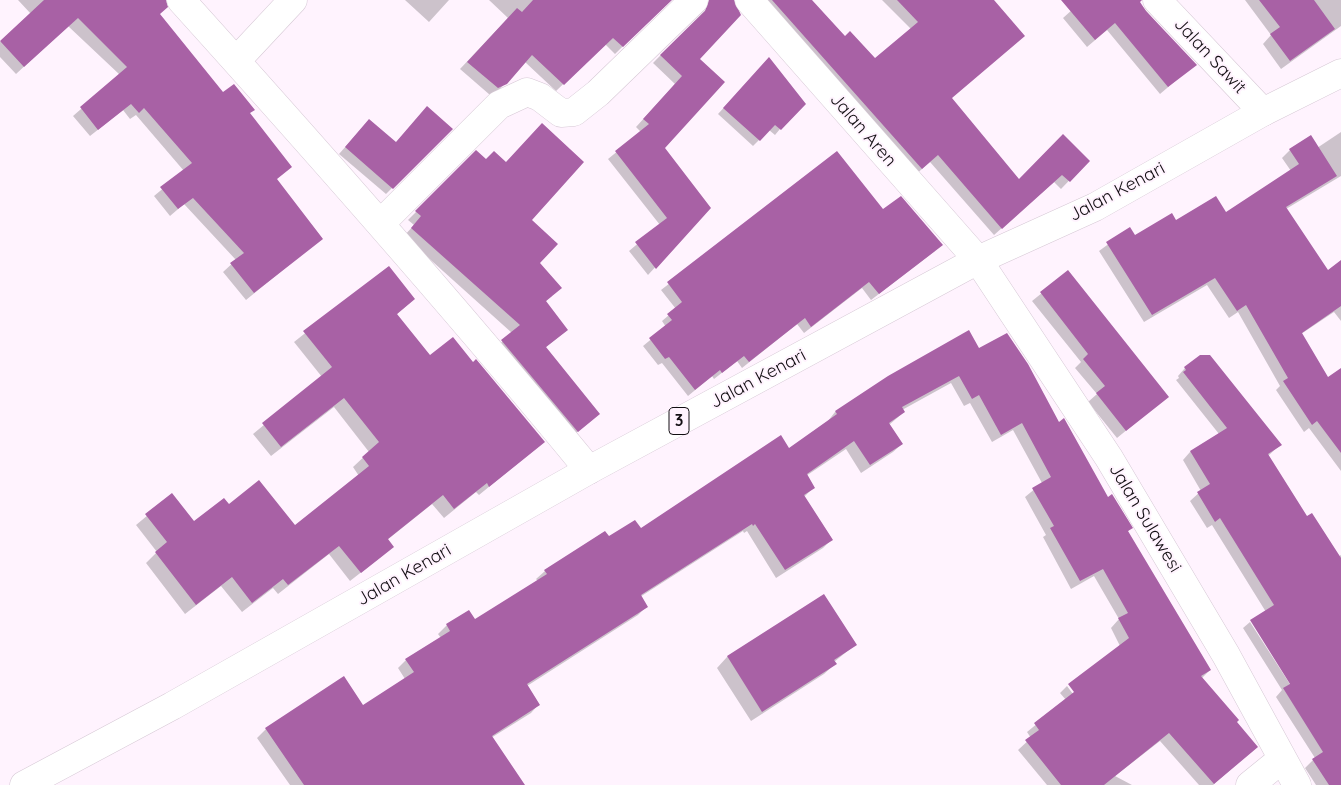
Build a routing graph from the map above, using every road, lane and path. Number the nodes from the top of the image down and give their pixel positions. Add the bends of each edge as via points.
1 (294, 0) edge
2 (694, 0) edge
3 (750, 0) edge
4 (1157, 0) edge
5 (194, 5) edge
6 (236, 61) junction
7 (1341, 73) edge
8 (1262, 112) junction
9 (381, 224) junction
10 (978, 260) junction
11 (589, 470) junction
12 (1282, 759) junction
13 (24, 785) edge
14 (1250, 785) edge
15 (1297, 785) edge

1 - 6 main road
2 - 9 main road via 574,112 561,113 540,97 527,92 498,105
3 - 10 main road, Jalan Aren
4 - 8 main road, Jalan Sawit
5 - 6 main road
6 - 9 main road
7 - 8 main road, Jalan Kenari / 3
8 - 10 main road, Jalan Kenari / 3 via 1095,207
9 - 11 main road via 486,344
10 - 11 main road, Jalan Kenari / 3
10 - 12 main road, Jalan Sulawesi via 1109,458 1226,656
11 - 13 main road, Jalan Kenari / 3 via 181,702
12 - 14 main road
12 - 15 main road, Jalan Sulawesi

